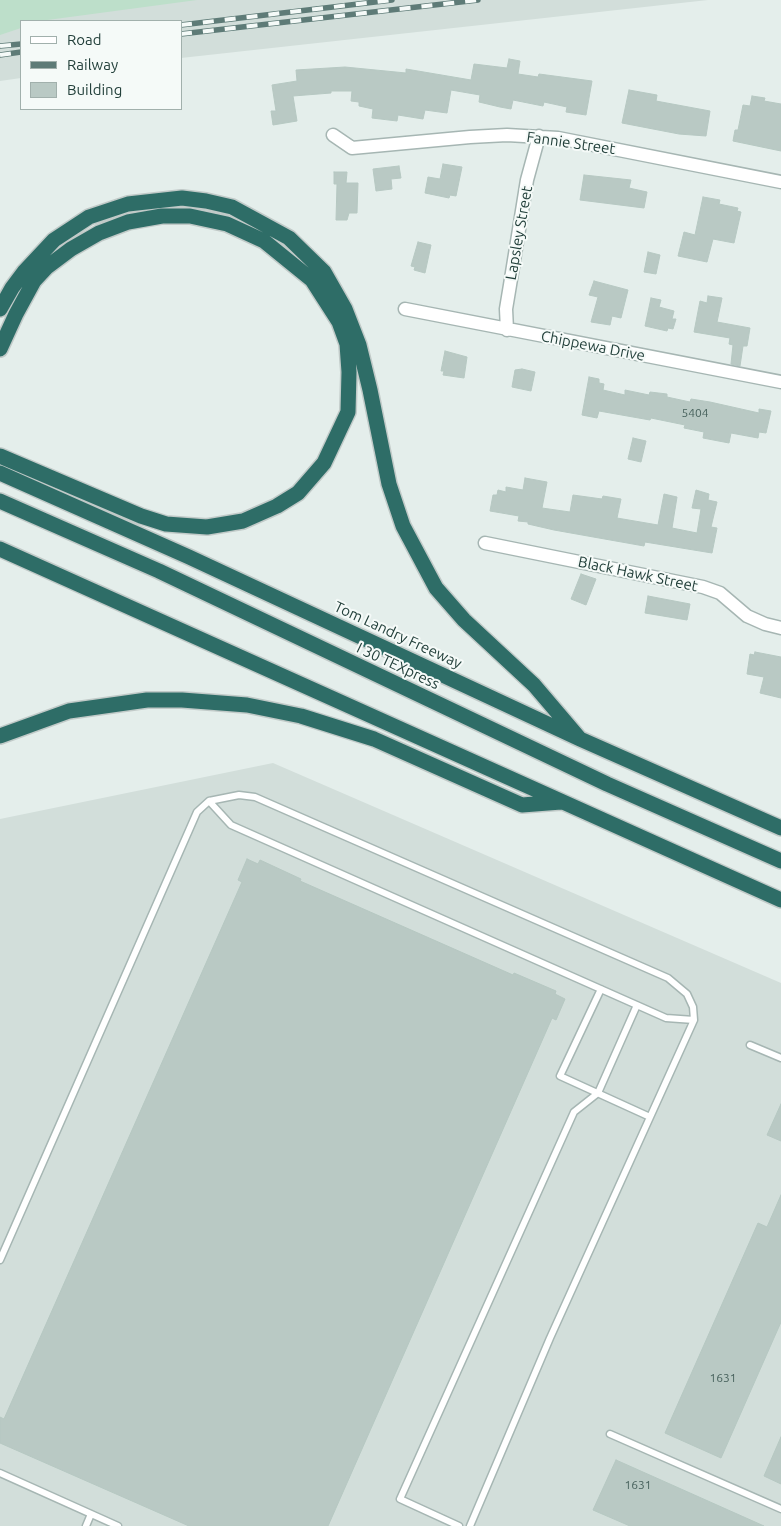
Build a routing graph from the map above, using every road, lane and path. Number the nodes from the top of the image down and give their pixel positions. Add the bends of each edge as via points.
1 (333, 135) dead end
2 (539, 136) junction
3 (781, 182) edge
4 (41, 263) junction
5 (0, 309) edge
6 (405, 309) dead end
7 (508, 330) junction
8 (0, 349) edge
9 (781, 382) edge
10 (0, 456) edge
11 (0, 473) edge
12 (0, 501) edge
13 (485, 543) dead end
14 (0, 549) edge
15 (781, 628) edge
16 (0, 736) edge
17 (580, 739) junction
18 (209, 801) junction
19 (562, 802) junction
20 (781, 828) edge
21 (781, 860) edge
22 (781, 900) edge
23 (601, 989) junction
24 (637, 1005) junction
25 (694, 1020) junction
26 (750, 1045) dead end
27 (781, 1058) edge
28 (598, 1093) junction
29 (650, 1118) junction
30 (0, 1260) edge
31 (610, 1434) dead end
32 (0, 1473) edge
33 (781, 1509) edge
34 (91, 1514) junction
35 (86, 1526) edge
36 (118, 1526) edge
37 (460, 1526) edge
38 (470, 1526) edge

1 - 2 street, Fannie Street via 352,148 470,137
2 - 3 street, Fannie Street
2 - 7 street, Lapsley Street via 528,180 506,309
4 - 5 highway via 12,288
4 - 8 highway
4 - 10 highway via 99,233 128,222 162,216 190,216 227,224 257,238 292,261 312,280 339,322 347,344 350,372 348,412 324,463 298,493 244,521 207,527 166,524 141,516
4 - 17 highway via 54,240 89,216 128,204 164,199 182,198 232,207 289,238 324,272 346,309 359,345 389,484 404,526 436,588 464,620 534,685
6 - 7 street, Chippewa Drive
7 - 9 street, Chippewa Drive
11 - 17 highway, Tom Landry Freeway
12 - 21 highway, I 30 TEXpress via 159,571 607,784
13 - 15 street, Black Hawk Street via 703,587 720,593 747,616
14 - 19 highway
16 - 19 highway via 69,711 138,701 182,700 247,706 301,716 374,739 522,805
17 - 20 highway, Tom Landry Freeway
18 - 23 lane via 231,825
18 - 25 lane via 240,795 255,797 668,978 687,994
18 - 30 lane via 197,812
19 - 22 highway
23 - 24 lane
23 - 28 lane via 560,1076
24 - 25 lane via 666,1018
24 - 28 lane
25 - 29 lane
26 - 27 lane
28 - 29 lane
28 - 37 lane via 574,1112 400,1499
29 - 38 lane via 550,1338
31 - 33 lane
32 - 34 lane
34 - 35 lane
34 - 36 lane

